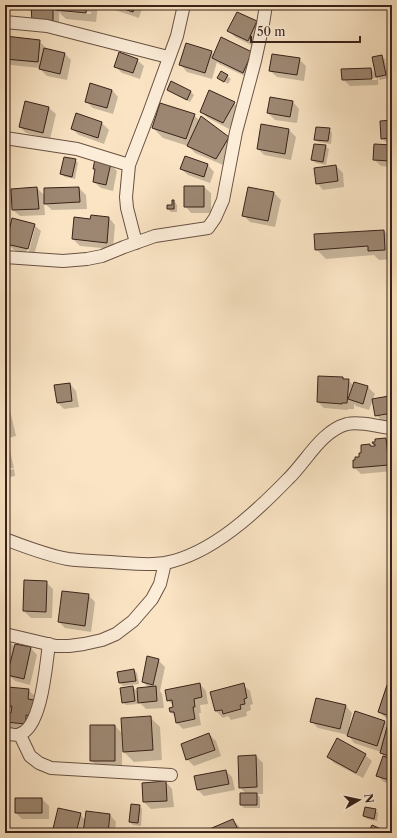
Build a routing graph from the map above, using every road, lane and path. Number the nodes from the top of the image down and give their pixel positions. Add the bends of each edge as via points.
1 (184, 5) edge
2 (266, 5) edge
3 (5, 22) edge
4 (168, 57) junction
5 (5, 138) edge
6 (129, 165) junction
7 (136, 243) junction
8 (5, 257) edge
9 (392, 428) edge
10 (5, 539) edge
11 (165, 563) junction
12 (5, 634) edge
13 (48, 644) junction
14 (5, 733) edge
15 (20, 735) junction
16 (171, 775) dead end

1 - 4 street via 177,36
2 - 7 street via 223,200 215,218 208,228 155,236
3 - 4 street via 47,26
4 - 6 street
5 - 6 street via 77,149
6 - 7 street via 126,197
7 - 8 street via 87,259 63,261
9 - 11 street via 360,423 347,424 333,431 312,450 290,478 224,536 201,550
10 - 11 street via 44,554 70,559 145,565
11 - 13 street via 160,584 152,599 134,621 116,634 84,644
12 - 13 street
13 - 15 street via 41,697 34,721
14 - 15 street
15 - 16 street via 30,756 51,768

